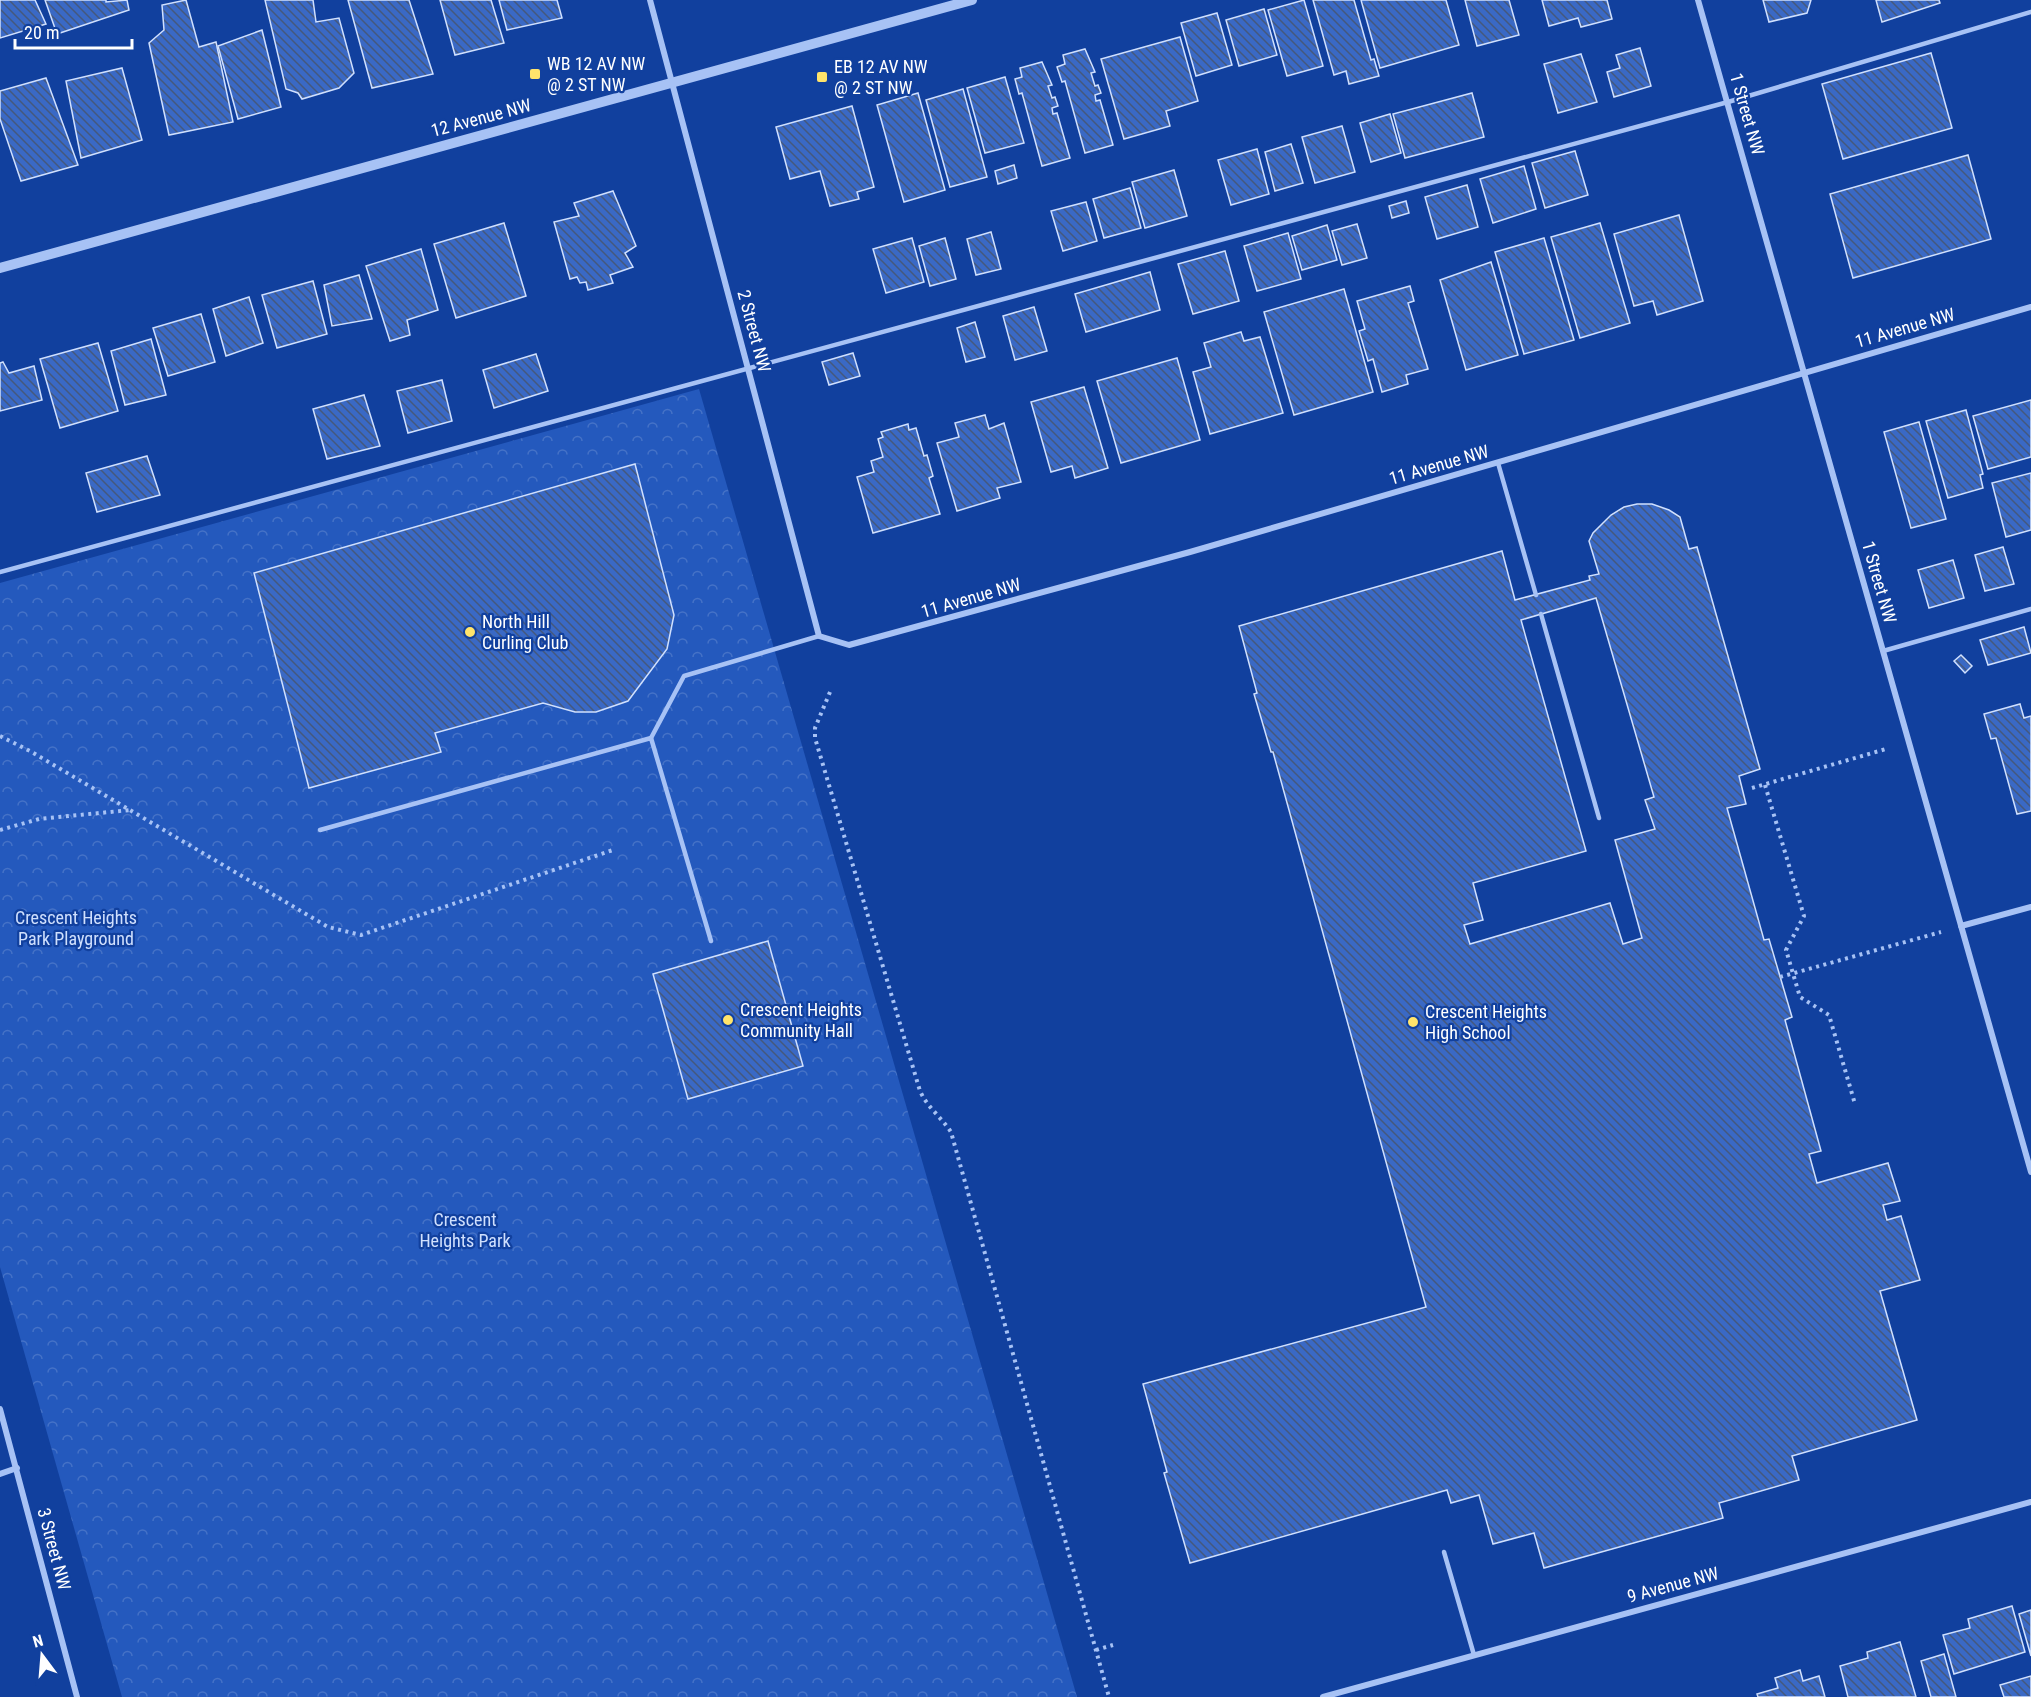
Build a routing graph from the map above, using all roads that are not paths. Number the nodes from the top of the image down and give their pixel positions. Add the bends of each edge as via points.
1 (650, 0) edge
2 (972, 0) edge
3 (1698, 0) edge
4 (2031, 12) edge
5 (673, 83) junction
6 (1728, 102) junction
7 (0, 268) edge
8 (2031, 307) edge
9 (748, 367) junction
10 (1804, 373) junction
11 (1498, 463) junction
12 (0, 572) edge
13 (1536, 595) dead end
14 (2031, 609) edge
15 (1541, 614) dead end
16 (819, 636) junction
17 (1883, 651) junction
18 (651, 738) junction
19 (1599, 819) dead end
20 (320, 830) dead end
21 (2031, 908) edge
22 (1961, 927) junction
23 (711, 941) dead end
24 (2031, 1172) edge
25 (0, 1409) edge
26 (17, 1468) junction
27 (0, 1474) edge
28 (2031, 1502) edge
29 (1444, 1552) dead end
30 (1474, 1656) junction
31 (77, 1697) edge
32 (1323, 1697) edge

1 - 5 street, 2 Street NW
2 - 5 street, 12 Avenue NW
3 - 6 street, 1 Street NW
4 - 6 lane
5 - 7 street, 12 Avenue NW
5 - 9 street, 2 Street NW
6 - 9 lane
6 - 10 street, 1 Street NW
8 - 10 street, 11 Avenue NW
9 - 12 lane
9 - 16 street, 2 Street NW
10 - 11 street, 11 Avenue NW
10 - 17 street, 1 Street NW
11 - 13 lane
11 - 16 street, 11 Avenue NW via 853,646
14 - 17 lane
15 - 19 lane
16 - 18 lane via 684,676
17 - 22 street, 1 Street NW
18 - 20 lane
18 - 23 lane
21 - 22 street
22 - 24 street, 1 Street NW
25 - 26 street, 3 Street NW
26 - 27 street
26 - 31 street, 3 Street NW
28 - 30 street, 9 Avenue NW
29 - 30 lane
30 - 32 street, 9 Avenue NW

